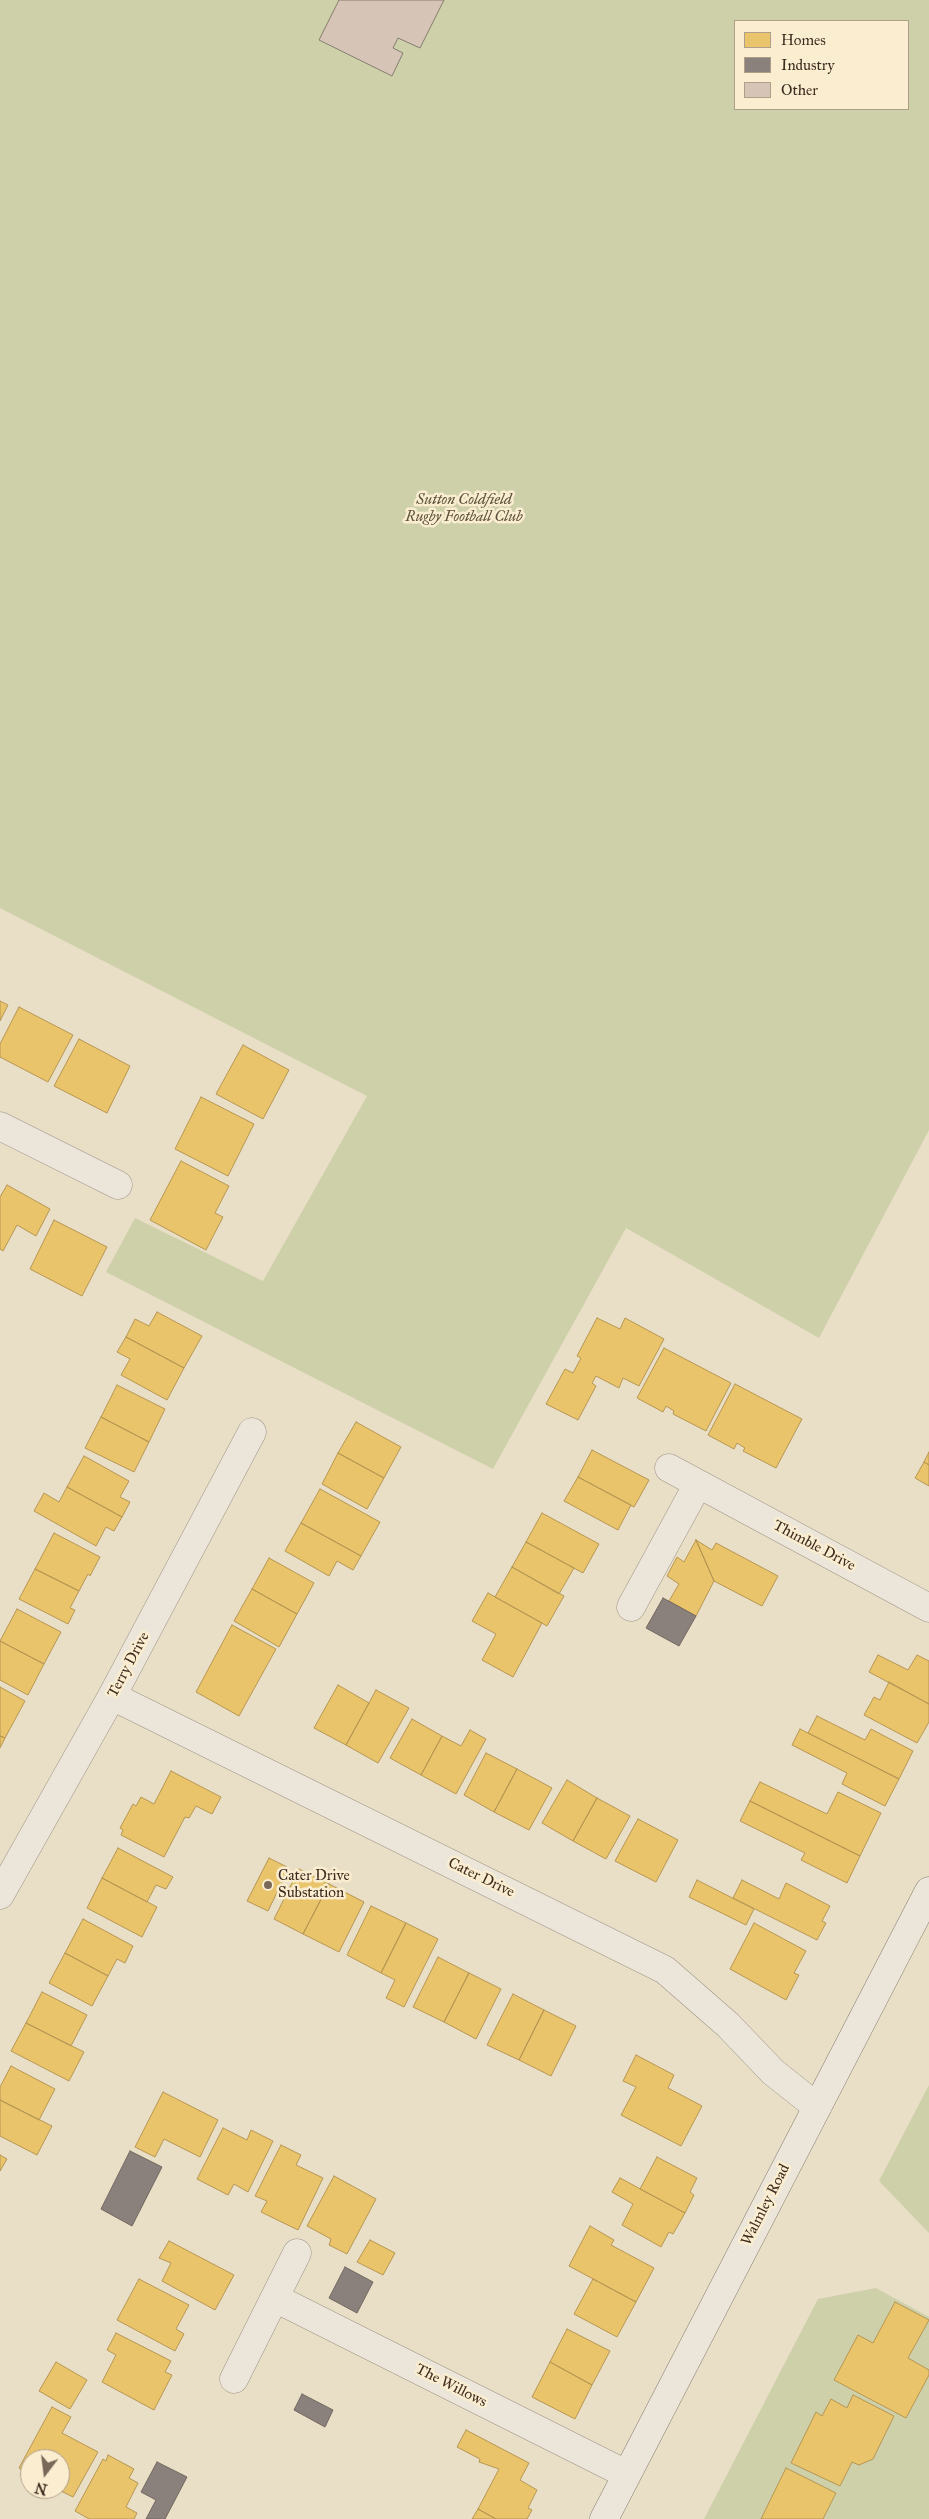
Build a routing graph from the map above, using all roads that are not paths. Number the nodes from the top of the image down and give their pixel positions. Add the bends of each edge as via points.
1 (0, 1127) edge
2 (118, 1185) dead end
3 (252, 1432) dead end
4 (669, 1468) dead end
5 (698, 1484) junction
6 (631, 1607) dead end
7 (929, 1608) edge
8 (112, 1696) junction
9 (929, 1891) edge
10 (0, 1895) edge
11 (817, 2107) junction
12 (297, 2253) dead end
13 (275, 2298) junction
14 (234, 2379) dead end
15 (626, 2474) junction
16 (604, 2519) edge

1 - 2 street
3 - 8 street, Terry Drive
4 - 5 street, Thimble Drive
5 - 6 street
5 - 7 street, Thimble Drive
8 - 10 street, Terry Drive
8 - 11 street, Cater Drive via 665,1970 728,2025 773,2072
9 - 11 street, Walmley Road
11 - 15 street, Walmley Road
12 - 13 street
13 - 14 street
13 - 15 street, The Willows
15 - 16 street, Walmley Road

